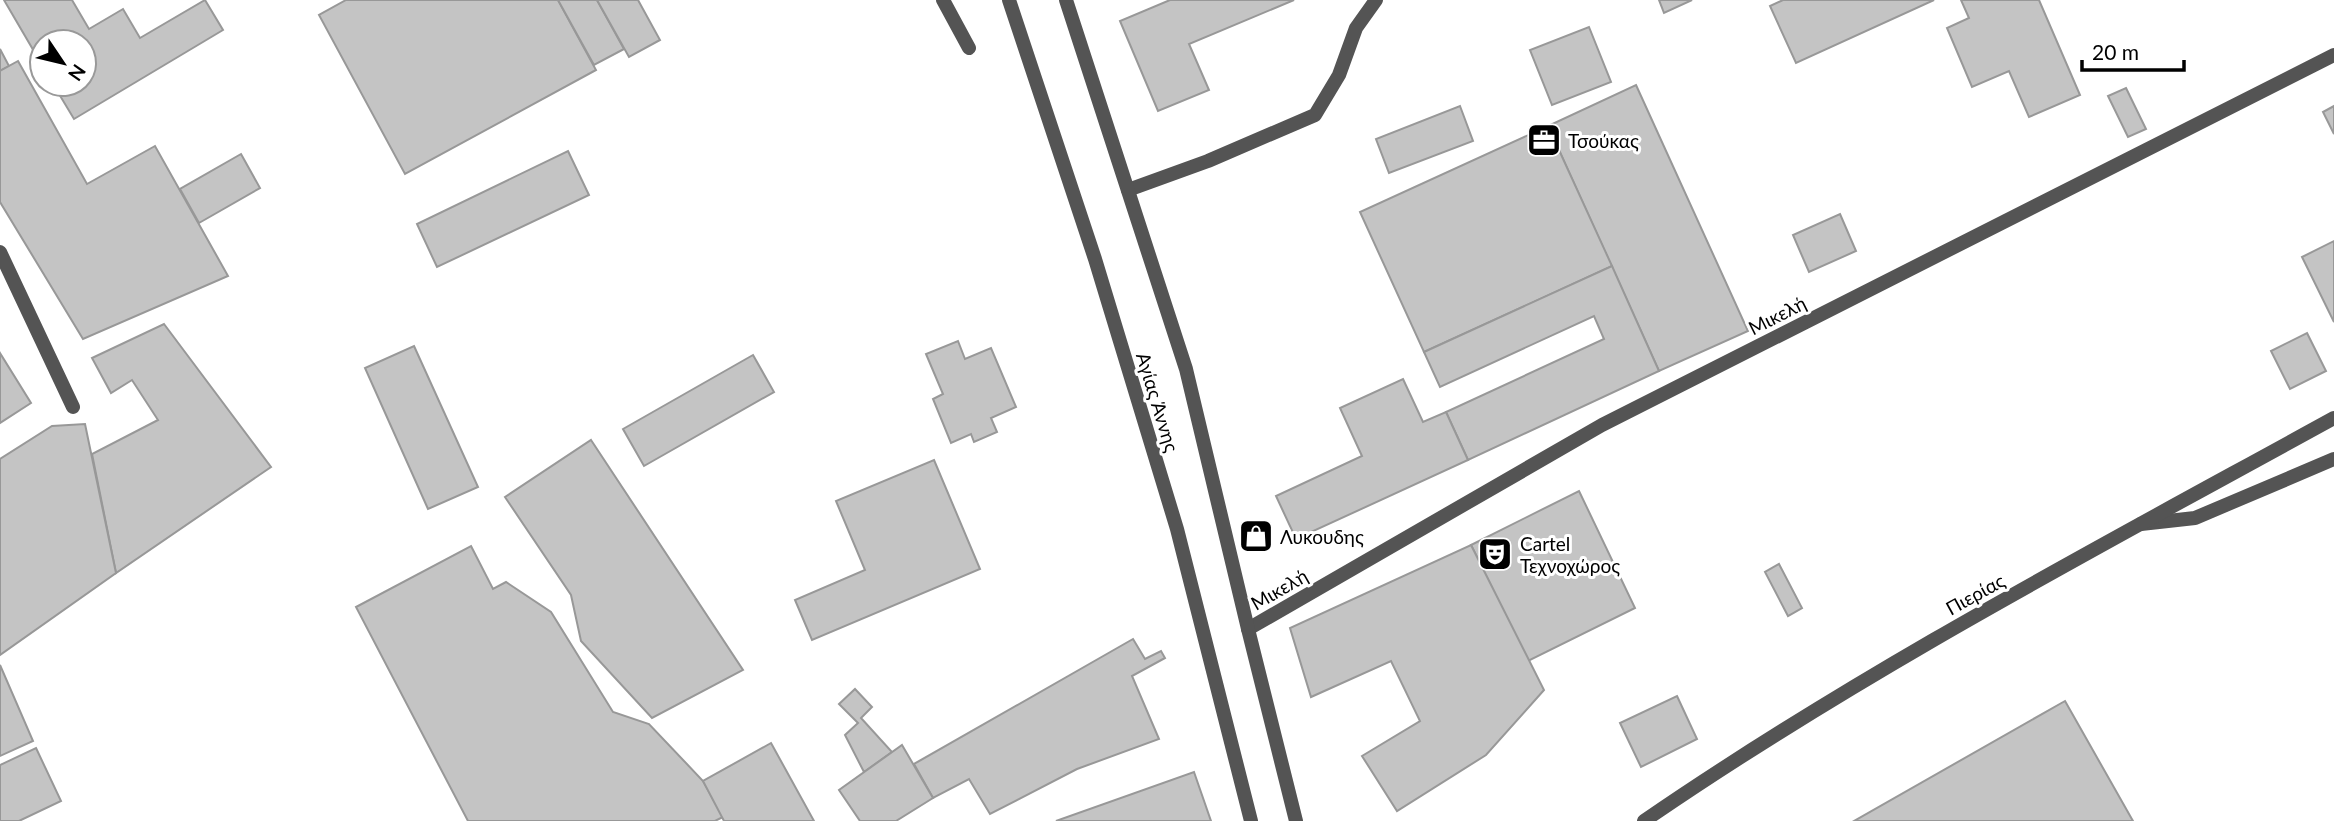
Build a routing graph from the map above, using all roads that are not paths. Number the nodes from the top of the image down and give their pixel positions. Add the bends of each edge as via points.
1 (943, 0) edge
2 (1009, 0) edge
3 (1066, 0) edge
4 (1376, 0) edge
5 (969, 48) dead end
6 (2334, 55) edge
7 (1128, 190) junction
8 (0, 252) edge
9 (73, 407) dead end
10 (2334, 418) edge
11 (2334, 459) edge
12 (2141, 524) junction
13 (1248, 629) junction
14 (1251, 821) edge
15 (1296, 821) edge
16 (1644, 821) edge

1 - 5 street
2 - 14 street, Αγίας Άννης via 1095,259 1177,529
3 - 7 street, Αγίας Άννης
4 - 7 street via 1356,28 1339,75 1315,115
6 - 13 street, Μικελή via 1602,425
7 - 13 street, Αγίας Άννης via 1186,369
8 - 9 street
10 - 12 street, Πιερίας
11 - 12 street via 2195,518
12 - 16 street, Πιερίας via 1923,644 1721,768
13 - 15 street, Αγίας Άννης

